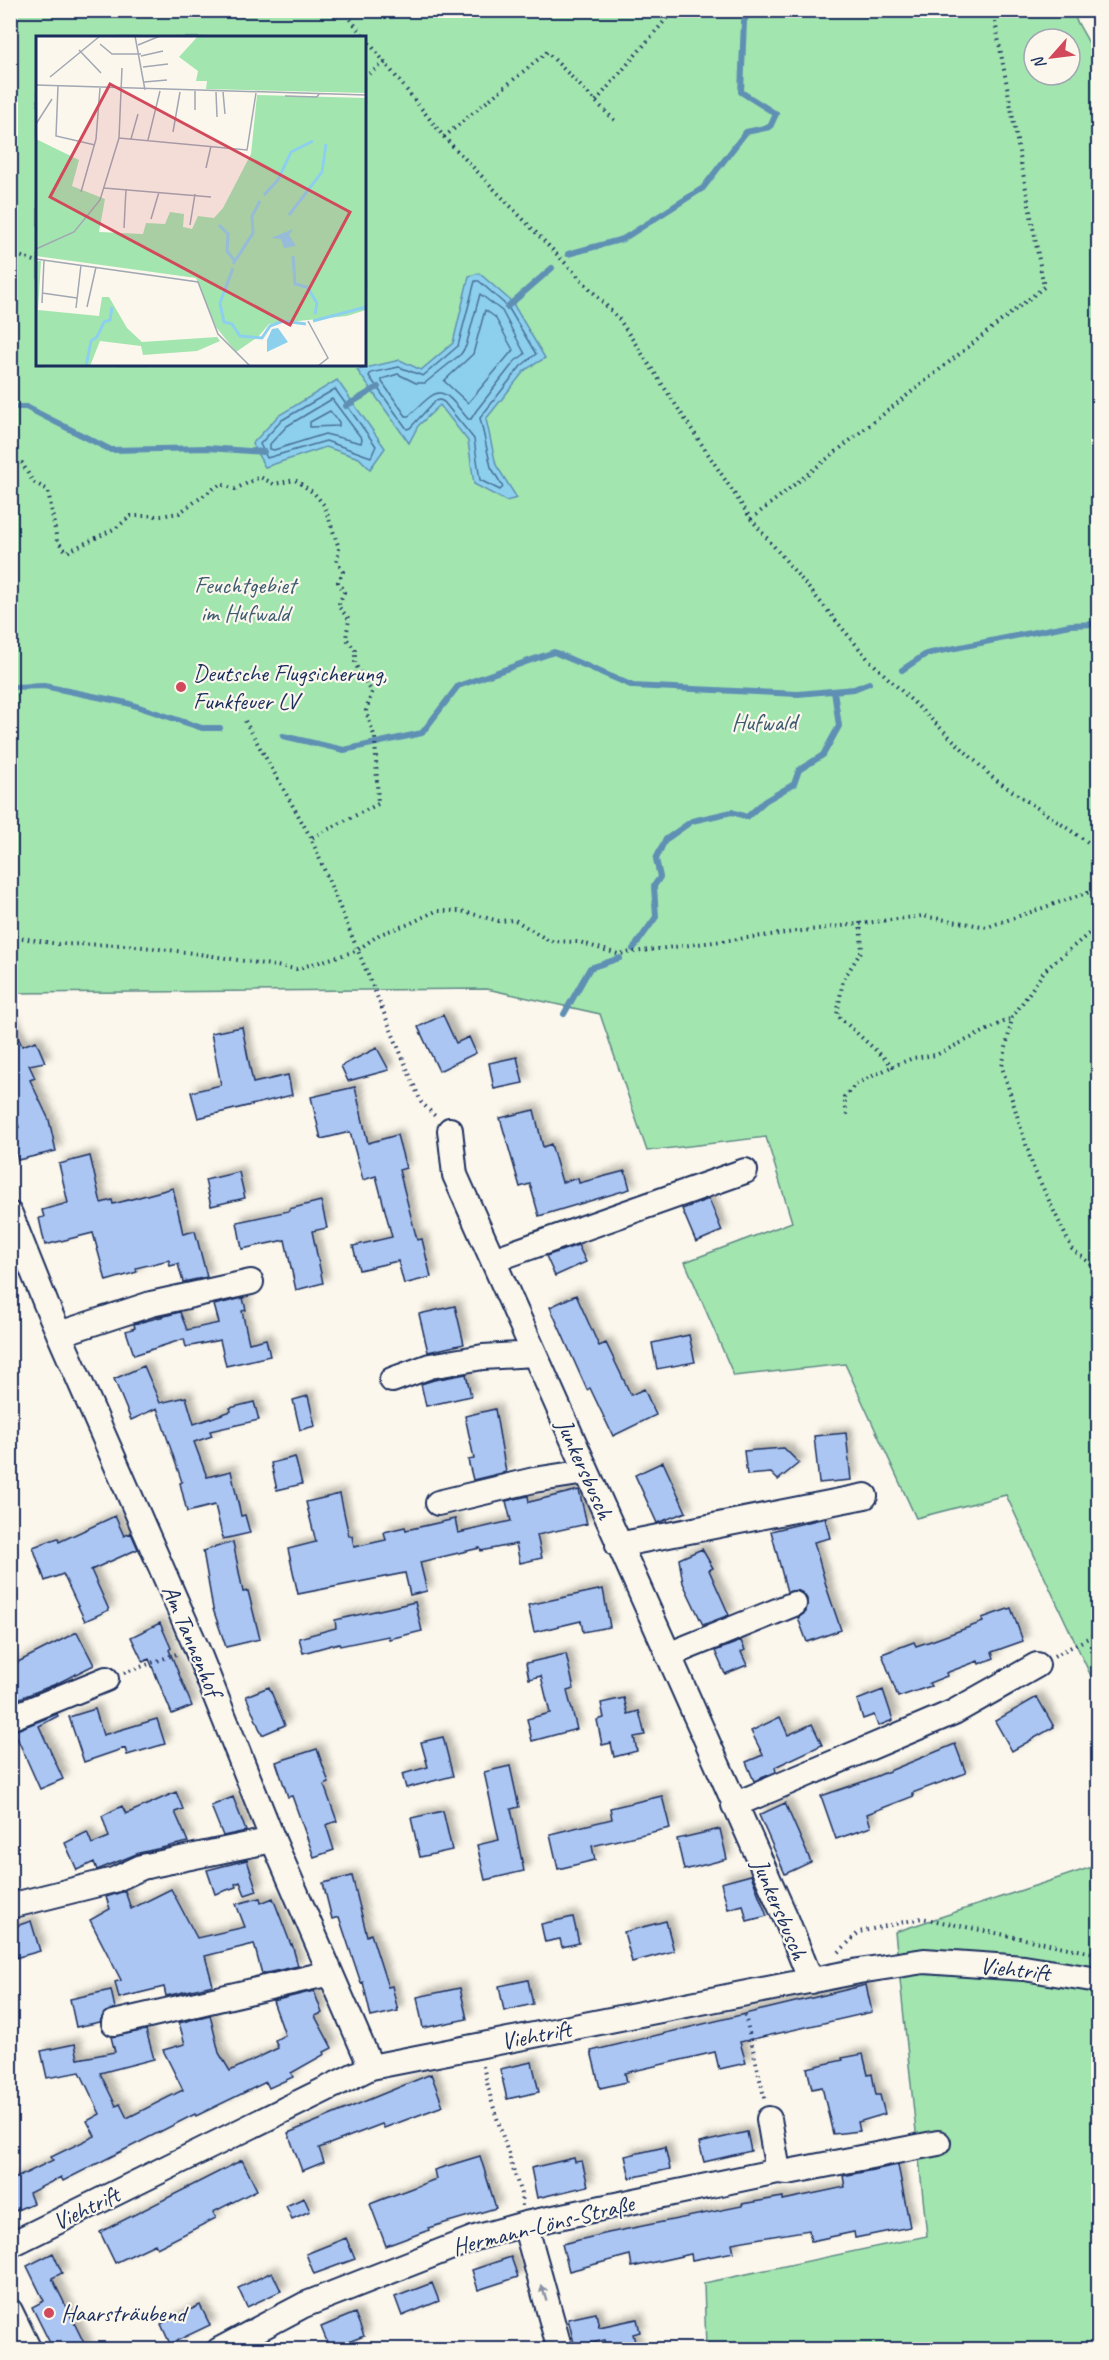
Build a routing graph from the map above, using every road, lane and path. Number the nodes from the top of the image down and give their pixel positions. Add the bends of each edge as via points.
1 (343, 10) edge
2 (674, 10) edge
3 (993, 10) edge
4 (364, 36) edge
5 (366, 38) edge
6 (386, 62) junction
7 (366, 76) edge
8 (596, 101) junction
9 (615, 121) dead end
10 (444, 137) junction
11 (10, 253) edge
12 (36, 261) edge
13 (10, 458) edge
14 (751, 519) junction
15 (245, 721) dead end
16 (311, 838) junction
17 (1098, 849) edge
18 (1098, 889) edge
19 (860, 922) junction
20 (1098, 926) edge
21 (10, 936) edge
22 (356, 951) junction
23 (1012, 1018) junction
24 (892, 1066) junction
25 (847, 1116) dead end
26 (450, 1130) joint
27 (745, 1171) dead end
28 (10, 1214) edge
29 (493, 1260) junction
30 (1098, 1270) edge
31 (251, 1282) dead end
32 (59, 1334) junction
33 (534, 1353) junction
34 (392, 1380) dead end
35 (586, 1472) junction
36 (865, 1496) dead end
37 (438, 1503) dead end
38 (618, 1545) junction
39 (794, 1604) dead end
40 (1098, 1633) edge
41 (196, 1647) junction
42 (668, 1655) junction
43 (1037, 1665) joint
44 (106, 1679) joint
45 (10, 1718) edge
46 (734, 1805) junction
47 (273, 1840) junction
48 (10, 1906) edge
49 (1098, 1949) edge
50 (835, 1956) dead end
51 (330, 1972) junction
52 (1098, 1980) edge
53 (811, 1981) junction
54 (740, 1996) junction
55 (114, 2023) dead end
56 (479, 2047) junction
57 (371, 2067) junction
58 (769, 2119) joint
59 (938, 2143) dead end
60 (778, 2171) junction
61 (525, 2224) junction
62 (10, 2245) edge
63 (10, 2311) edge
64 (29, 2349) edge
65 (219, 2349) edge
66 (560, 2349) edge

1 - 4 path
2 - 8 path
3 - 14 path via 1044,287
5 - 6 path
6 - 7 path
6 - 10 path
8 - 9 path
8 - 10 path via 547,52
10 - 14 path via 619,319
11 - 12 path
13 - 16 path via 22,463 33,482 48,490 57,541 67,552 116,528 131,516 179,513 220,484 235,489 260,477 274,484 295,480 324,505 343,572 338,582 344,592 338,606 349,619 346,638 355,650 355,664 372,692 366,711 375,738 378,804
14 - 17 path via 868,659 893,683 993,778
15 - 16 path
16 - 22 path
18 - 19 path via 987,927 922,916
19 - 22 path via 618,954 579,942 549,941 515,920 436,911 380,934
19 - 24 path via 862,950 843,980 837,1015
20 - 23 path via 1045,970
21 - 22 path via 58,944 127,945 193,952 296,969
22 - 26 path via 421,1102
23 - 24 path via 936,1055
23 - 30 path via 1002,1067 1033,1167 1072,1249
24 - 25 path via 856,1084 844,1097
26 - 29 street, Junkersbusch via 455,1175
27 - 29 street
28 - 32 street, Am Tannenhof
29 - 33 street, Junkersbusch
31 - 32 street via 151,1304
32 - 41 street, Am Tannenhof
33 - 34 street via 430,1366
33 - 35 street, Junkersbusch
35 - 37 street
35 - 38 street, Junkersbusch
36 - 38 street
38 - 42 street, Junkersbusch
39 - 42 street
40 - 43 path
41 - 44 path
41 - 47 street, Am Tannenhof
42 - 46 street, Junkersbusch
43 - 46 street via 954,1712
44 - 45 street
46 - 53 street, Junkersbusch
47 - 48 street via 142,1867 114,1880
47 - 51 street, Am Tannenhof
49 - 50 path via 1093,1953 922,1918 859,1932
51 - 55 street
51 - 57 street, Am Tannenhof
52 - 53 street, Viehtrift via 1024,1968 924,1961
53 - 54 street, Viehtrift
54 - 56 street, Viehtrift
54 - 58 path
56 - 57 street, Viehtrift
56 - 61 path via 490,2099 521,2194
57 - 62 street, Viehtrift
58 - 60 street
59 - 60 street, Hermann-Löns-Straße
60 - 61 street, Hermann-Löns-Straße
61 - 65 street, Hermann-Löns-Straße via 475,2238 304,2305
66 -> 61 street
63 - 64 street

